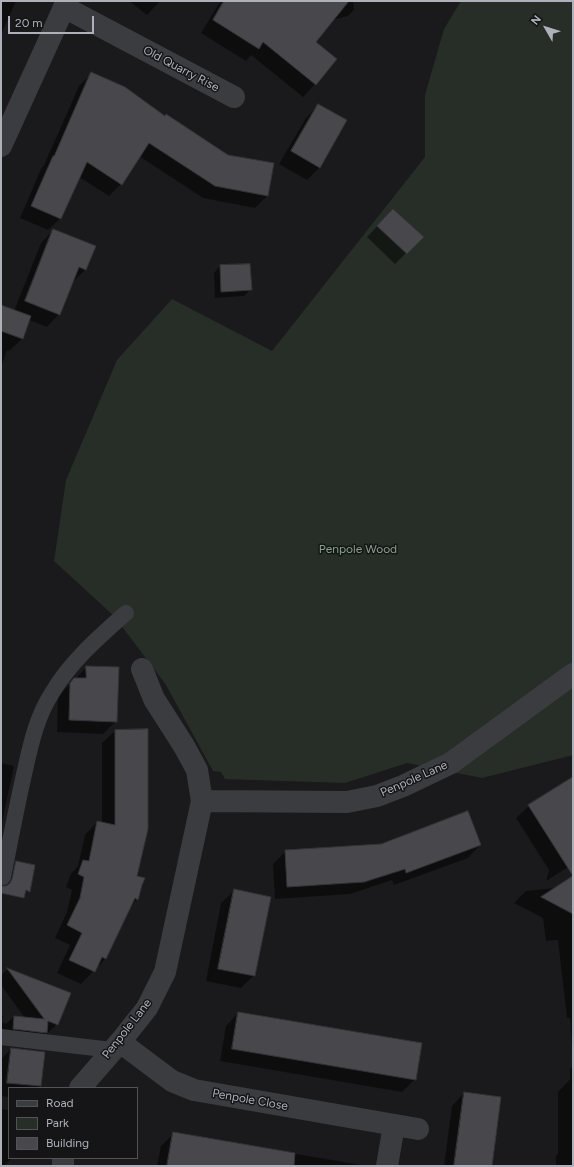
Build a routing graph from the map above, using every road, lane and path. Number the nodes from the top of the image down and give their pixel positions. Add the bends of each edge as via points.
1 (66, 4) edge
2 (234, 96) dead end
3 (1, 146) edge
4 (126, 613) dead end
5 (142, 669) dead end
6 (573, 674) edge
7 (202, 801) junction
8 (3, 877) dead end
9 (1, 1037) edge
10 (116, 1046) junction
11 (81, 1087) edge
12 (394, 1125) junction
13 (418, 1129) dead end
14 (386, 1166) edge

1 - 2 street, Old Quarry Rise
1 - 3 street
4 - 8 lane via 66,672 43,708 17,802
5 - 7 street, Penpole Lane via 154,699 197,770
6 - 7 street, Penpole Lane via 451,763 377,796 347,802
7 - 10 street, Penpole Lane via 165,972 147,1008
9 - 10 lane
10 - 11 street, Penpole Lane
10 - 12 street, Penpole Close via 172,1081 194,1090
12 - 13 street, Penpole Close
12 - 14 street

